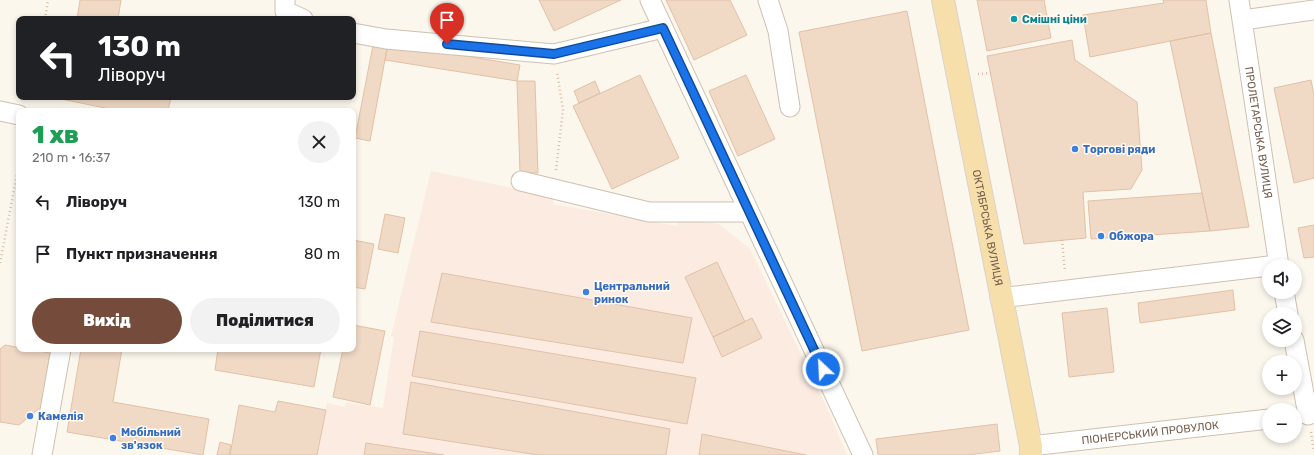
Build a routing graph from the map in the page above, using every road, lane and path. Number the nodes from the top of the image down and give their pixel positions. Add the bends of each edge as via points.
1 (48, 0) edge
2 (285, 0) edge
3 (650, 0) edge
4 (768, 0) edge
5 (943, 0) edge
6 (1239, 0) edge
7 (1314, 10) edge
8 (45, 16) edge
9 (296, 16) edge
10 (1243, 20) junction
11 (663, 28) junction
12 (356, 34) edge
13 (554, 54) junction
14 (790, 107) dead end
15 (0, 111) edge
16 (16, 114) edge
17 (16, 180) edge
18 (521, 181) dead end
19 (554, 188) junction
20 (749, 212) junction
21 (1062, 240) dead end
22 (1273, 259) edge
23 (0, 263) edge
24 (1262, 267) edge
25 (1067, 290) junction
26 (1000, 298) junction
27 (1295, 347) edge
28 (60, 352) edge
29 (1306, 415) edge
30 (1262, 421) edge
31 (1089, 448) edge
32 (1031, 451) edge
33 (42, 455) edge
34 (863, 455) edge

1 - 8 path
2 - 9 street via 285,11
3 - 11 street
4 - 14 street via 778,31
5 - 26 main road, ОКТЯБРСЬКА ВУЛИЦЯ
6 - 10 street, ПРОЛЕТАРСЬКА ВУЛИЦЯ
7 - 10 street
10 - 22 street, ПРОЛЕТАРСЬКА ВУЛИЦЯ
11 - 13 street
11 - 20 street
12 - 13 street via 386,39
13 - 19 path via 564,110
15 - 16 street
17 - 23 path
18 - 19 street
19 - 20 street via 649,212
20 - 34 street
21 - 25 path
24 - 25 street
25 - 26 street
26 - 32 main road, ОКТЯБРСЬКА ВУЛИЦЯ
27 - 29 street
28 - 33 street
30 - 31 street, ПІОНЕРСЬКИЙ ПРОВУЛОК
31 - 32 street, ПІОНЕРСЬКИЙ ПРОВУЛОК

